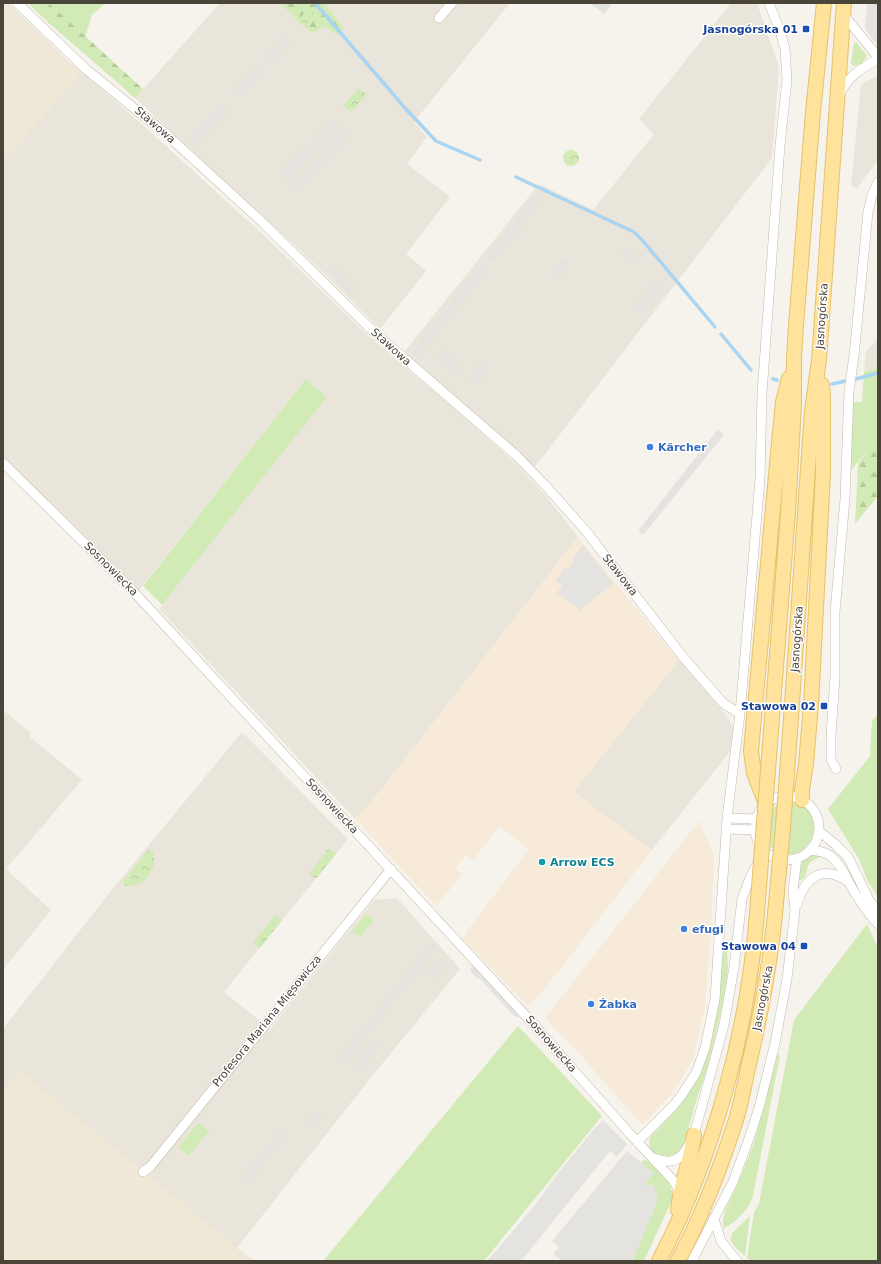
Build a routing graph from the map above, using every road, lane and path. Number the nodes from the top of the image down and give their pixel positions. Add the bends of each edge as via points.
1 (17, 3) edge
2 (452, 3) edge
3 (770, 3) edge
4 (824, 3) edge
5 (844, 8) edge
6 (440, 18) dead end
7 (878, 58) edge
8 (838, 99) junction
9 (878, 182) edge
10 (794, 358) junction
11 (819, 360) junction
12 (3, 463) edge
13 (740, 714) junction
14 (836, 769) dead end
15 (802, 800) junction
16 (766, 804) junction
17 (727, 818) junction
18 (757, 819) junction
19 (726, 829) junction
20 (756, 830) junction
21 (819, 831) junction
22 (810, 850) junction
23 (765, 851) junction
24 (797, 858) junction
25 (391, 869) junction
26 (849, 882) junction
27 (795, 911) junction
28 (878, 912) edge
29 (878, 924) edge
30 (694, 1135) junction
31 (637, 1142) junction
32 (653, 1157) junction
33 (143, 1172) dead end
34 (679, 1195) junction
35 (714, 1219) junction
36 (676, 1224) junction
37 (659, 1261) edge
38 (678, 1261) edge
39 (692, 1261) edge
40 (738, 1261) edge

1 - 13 street, Stawowa via 88,70 166,134 271,230 375,333 517,456 586,531 718,698
2 - 6 street
3 - 13 street via 785,50 787,80 763,378 760,480
4 - 10 main road, Jasnogórska
5 - 7 street
5 - 8 main road, Jasnogórska
7 - 8 street via 852,76
8 - 11 main road, Jasnogórska
9 - 14 street via 868,212 849,391 835,612 831,760
10 - 16 main road via 783,402 751,751 754,773
10 - 36 main road, Jasnogórska, bridge via 788,513 754,952 741,1028 724,1094 704,1156
11 - 15 main road via 823,396 823,473 811,705
11 - 38 main road, Jasnogórska, bridge via 812,410 783,827 771,956 761,1013 734,1125 706,1202
12 - 25 street, Sosnowiecka via 132,590
13 - 17 street
15 - 16 street via 784,797
15 - 21 street via 814,811
16 - 18 street
17 - 18 street
17 - 19 street
18 - 20 street
19 - 20 street
19 - 31 street via 715,999 705,1048 696,1073 682,1096
20 - 23 street via 758,840
21 - 22 street
21 - 28 street via 848,857 869,900
22 - 24 street
22 - 26 street via 828,854 838,863
23 - 24 street via 780,859
23 - 30 street via 742,899 724,1024
24 - 27 street, Jasnogórska via 793,891
25 - 31 street, Sosnowiecka
25 - 33 street, Profesora Mariana Mięsowicza via 150,1167
26 - 27 street via 835,875 825,874 816,877 803,887
26 - 29 street via 870,916
27 - 35 street, Jasnogórska via 779,1026 760,1104 733,1182
30 - 32 street via 684,1153 674,1160 662,1161
30 - 34 main road
31 - 32 street, Sosnowiecka
32 - 34 street, Sosnowiecka via 677,1186
34 - 36 main road
35 - 39 street, Jasnogórska
35 - 40 street via 721,1241
36 - 37 main road, Jasnogórska

